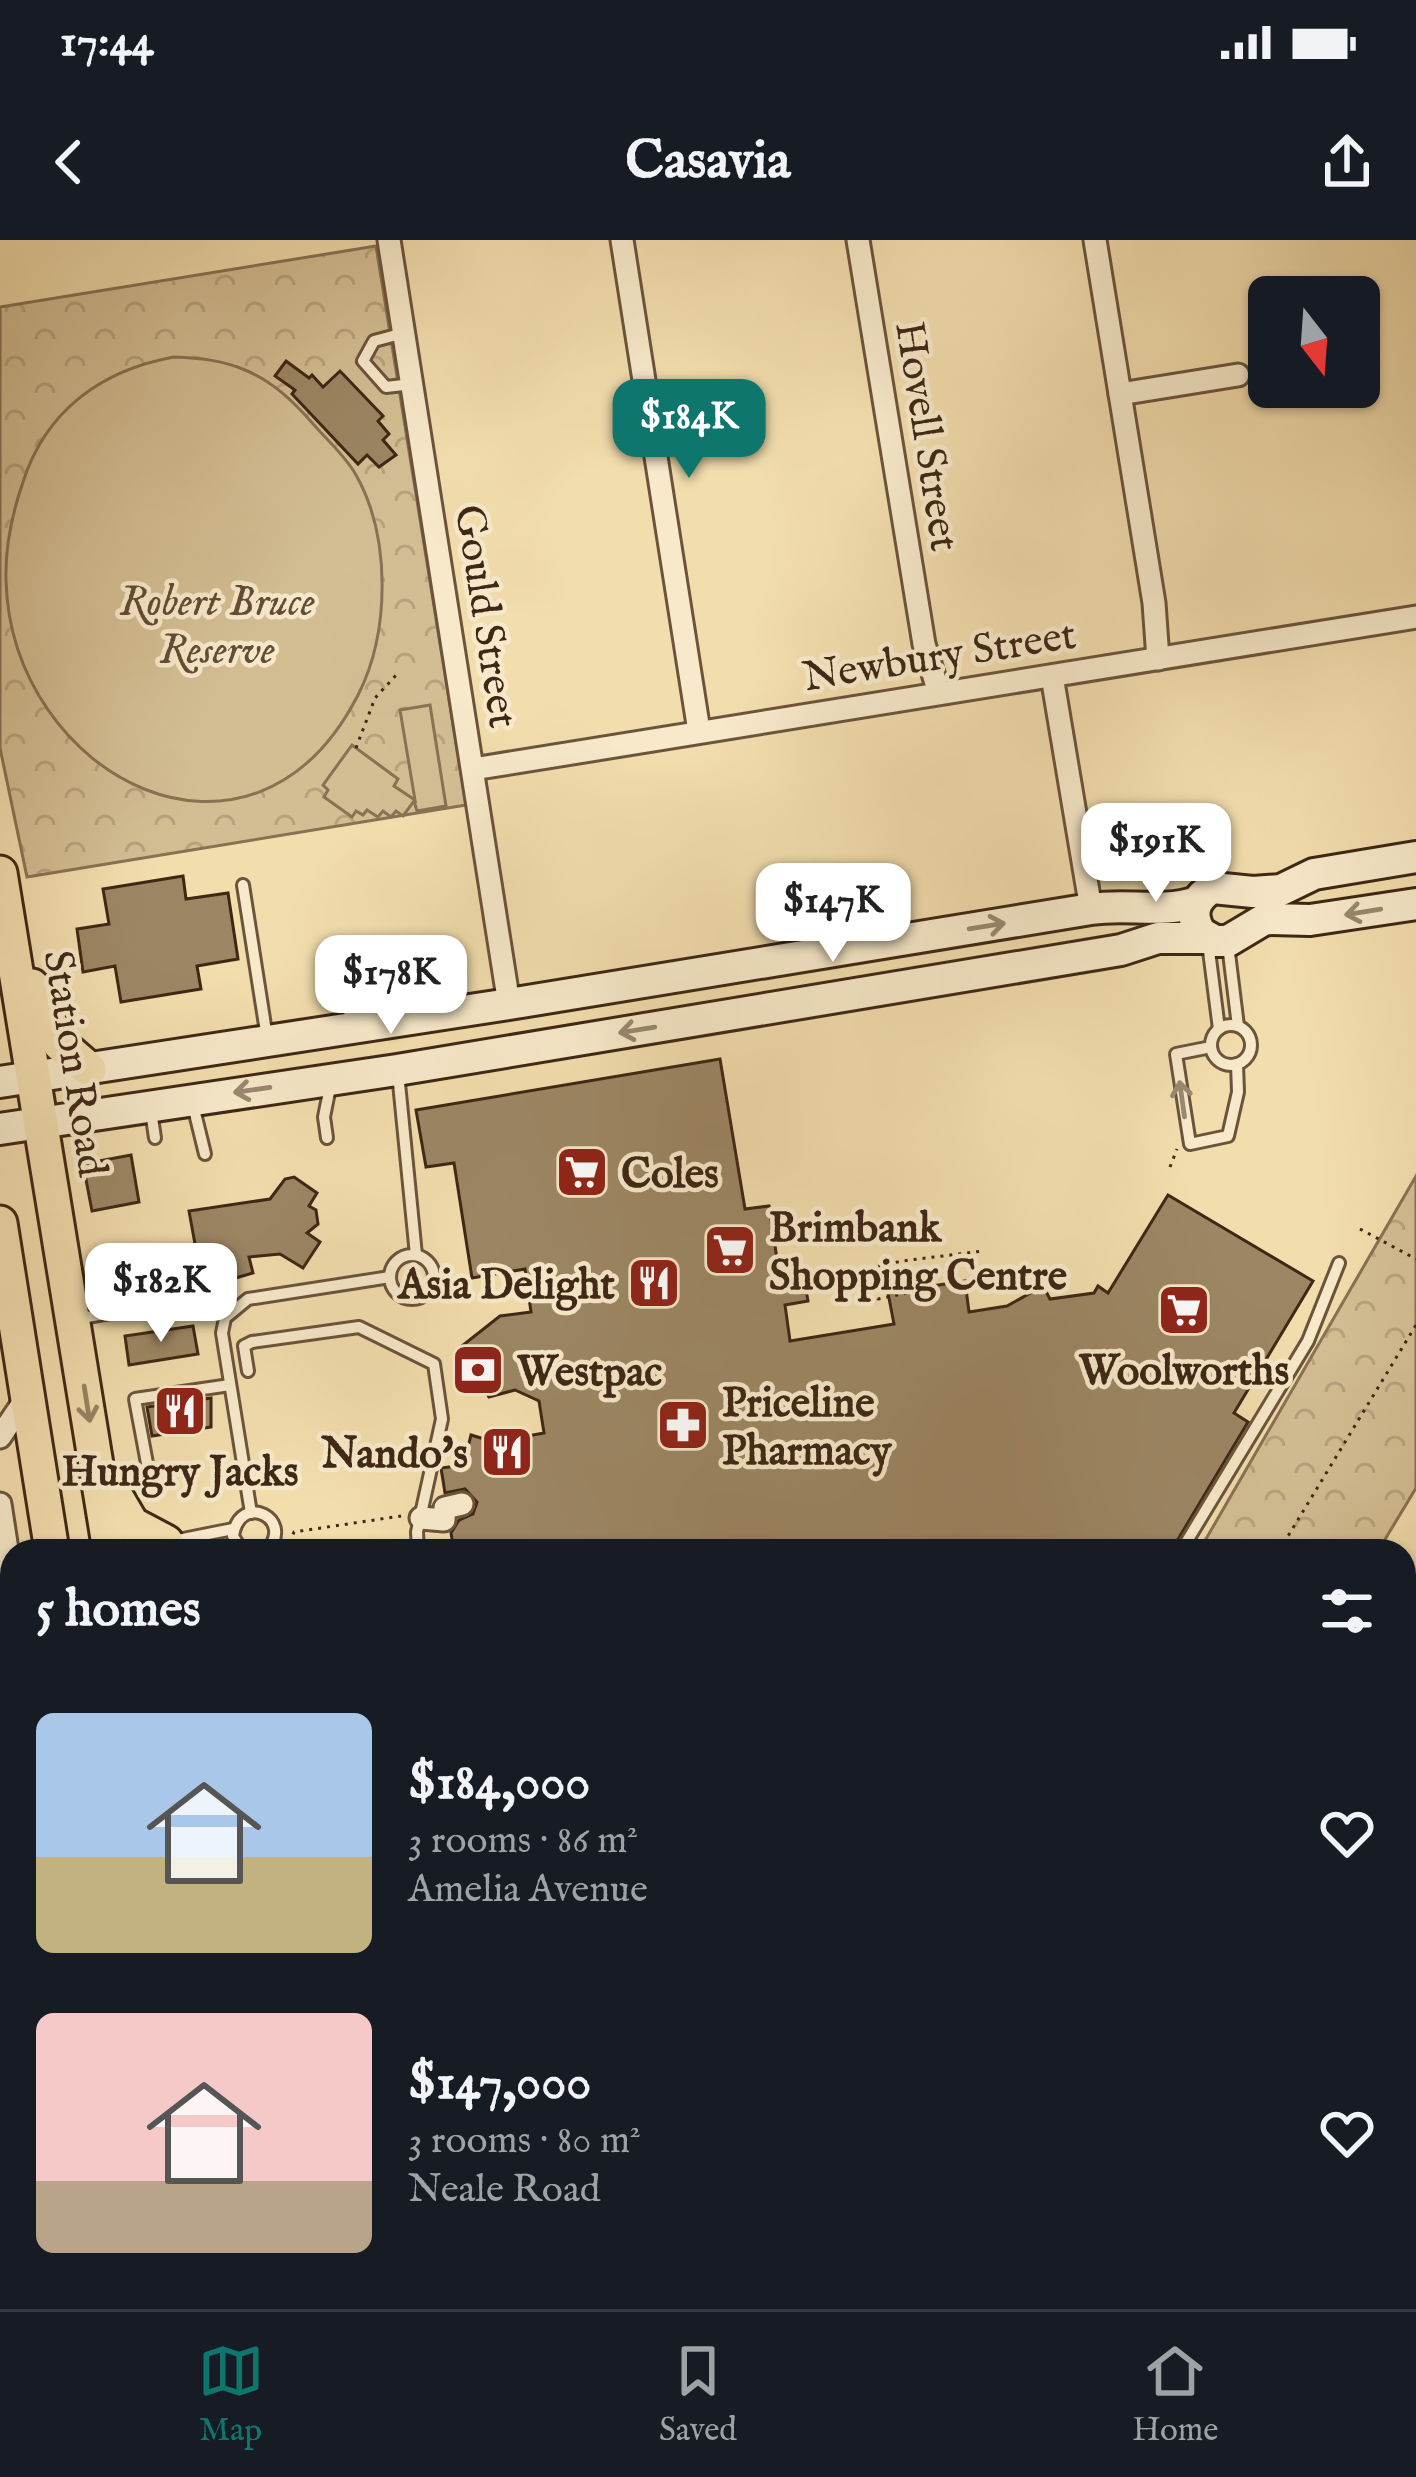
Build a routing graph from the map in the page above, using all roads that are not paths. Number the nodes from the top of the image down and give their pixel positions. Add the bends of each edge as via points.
1 (389, 240) edge
2 (622, 240) edge
3 (858, 240) edge
4 (1095, 240) edge
5 (404, 333) junction
6 (1238, 375) dead end
7 (412, 384) junction
8 (1120, 394) junction
9 (1416, 617) edge
10 (1163, 658) junction
11 (1052, 676) junction
12 (931, 694) junction
13 (699, 731) junction
14 (473, 769) junction
15 (1416, 860) edge
16 (0, 874) edge
17 (243, 885) dead end
18 (1238, 892) junction
19 (1197, 902) junction
20 (1416, 904) edge
21 (1090, 909) junction
22 (9, 928) junction
23 (1222, 937) junction
24 (757, 963) junction
25 (342, 967) dead end
26 (509, 1004) junction
27 (763, 1010) junction
28 (389, 1023) junction
29 (1238, 1026) junction
30 (351, 1029) junction
31 (1220, 1029) junction
32 (268, 1042) junction
33 (1211, 1047) junction
34 (1237, 1064) junction
35 (89, 1069) junction
36 (398, 1070) junction
37 (331, 1078) junction
38 (16, 1080) edge
39 (191, 1099) junction
40 (151, 1105) junction
41 (40, 1123) junction
42 (0, 1129) edge
43 (154, 1138) dead end
44 (327, 1138) dead end
45 (205, 1154) dead end
46 (0, 1223) edge
47 (416, 1255) junction
48 (3, 1257) edge
49 (1339, 1264) dead end
50 (390, 1277) junction
51 (177, 1301) dead end
52 (73, 1320) junction
53 (248, 1371) dead end
54 (230, 1385) junction
55 (27, 1397) junction
56 (0, 1437) edge
57 (96, 1460) junction
58 (149, 1474) dead end
59 (0, 1504) edge
60 (462, 1504) dead end
61 (251, 1513) junction
62 (421, 1518) junction
63 (233, 1529) junction
64 (5, 1539) edge
65 (50, 1539) edge
66 (129, 1539) edge
67 (133, 1539) edge
68 (180, 1539) edge
69 (236, 1539) edge
70 (274, 1539) edge
71 (417, 1539) edge
72 (1188, 1539) edge

1 - 5 street, Gould Street
2 - 13 street
3 - 12 street, Hovell Street
4 - 8 street
5 - 7 street, Gould Street
5 - 7 lane via 374,341 363,362 386,387
6 - 8 street
7 - 14 street, Gould Street
8 - 10 street
9 - 10 street, Newbury Street
10 - 11 street, Newbury Street
11 - 12 street, Newbury Street
11 - 21 street
12 - 13 street, Newbury Street
13 - 14 street, Newbury Street
14 - 26 street, Gould Street
15 - 18 street
16 - 22 main road, Station Road
17 - 32 lane
18 - 19 street via 1217,887
18 - 23 street via 1248,906
19 - 21 street
19 - 23 street via 1195,922
20 -> 23 street via 1275,918
24 -> 21 street
22 - 35 main road via 52,1032
22 - 38 main road, Station Road
23 - 27 street via 1159,938
23 - 29 lane
23 - 31 lane via 1207,954
24 - 26 street
24 - 27 street
25 - 30 lane
26 - 28 street
27 -> 36 street
28 - 30 street
28 - 36 street
29 - 31 lane
29 - 34 lane via 1251,1045
30 - 32 street
31 - 33 lane
32 - 35 street
33 - 34 lane via 1220,1062
34 -> 33 lane via 1228,1136 1190,1144 1176,1054
35 - 38 street
36 - 37 street
36 - 47 lane
37 -> 39 street
37 - 44 lane
38 - 41 main road, Station Road
39 - 40 street
39 - 45 lane
40 - 41 street
40 - 43 lane
41 - 42 street
41 - 52 main road, Station Road
46 - 48 main road
47 - 50 lane via 401,1258
47 - 50 lane via 432,1268 426,1294 399,1295
48 - 55 main road
49 - 72 lane via 1308,1341
50 - 54 lane via 237,1305 222,1333
51 - 52 lane
52 -> 57 main road, Station Road
53 - 62 lane via 244,1346 252,1342 359,1328 434,1364 442,1419
54 - 58 lane via 135,1399
54 - 61 lane
55 - 56 street
55 - 65 main road
57 - 66 main road, Station Road
57 - 67 main road
59 - 64 street
60 - 62 street via 445,1508 444,1520
61 - 63 lane
61 - 70 lane via 273,1524
62 - 71 lane
63 - 68 lane
63 - 69 lane

